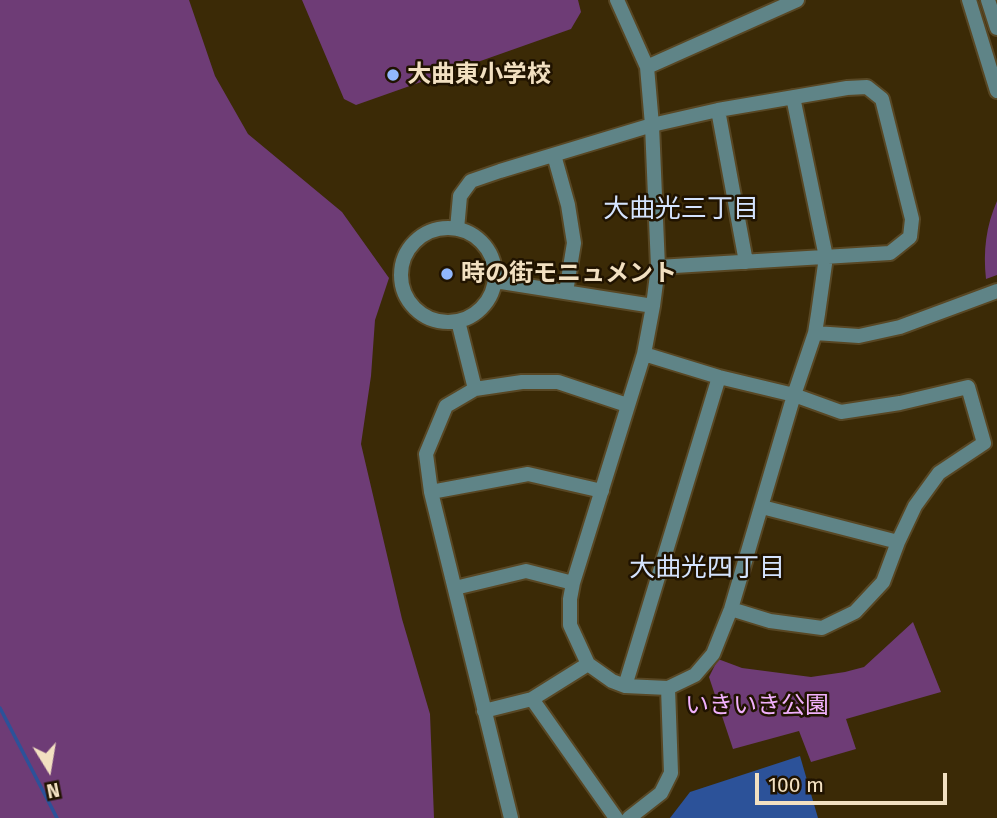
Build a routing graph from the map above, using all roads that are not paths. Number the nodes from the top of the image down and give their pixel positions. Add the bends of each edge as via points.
1 (617, 0) edge
2 (797, 0) edge
3 (969, 0) edge
4 (988, 0) edge
5 (997, 28) edge
6 (647, 67) junction
7 (997, 92) edge
8 (793, 97) junction
9 (718, 110) junction
10 (652, 125) junction
11 (554, 155) junction
12 (457, 229) junction
13 (826, 257) junction
14 (746, 262) junction
15 (658, 267) junction
16 (495, 281) junction
17 (997, 291) edge
18 (566, 292) junction
19 (653, 306) junction
20 (458, 321) junction
21 (815, 333) junction
22 (643, 354) junction
23 (719, 377) junction
24 (475, 389) junction
25 (794, 395) junction
26 (627, 405) junction
27 (602, 491) junction
28 (432, 492) junction
29 (762, 507) junction
30 (898, 542) junction
31 (573, 583) junction
32 (454, 588) junction
33 (731, 609) junction
34 (588, 664) junction
35 (625, 686) junction
36 (668, 688) junction
37 (532, 699) junction
38 (484, 711) junction
39 (511, 818) edge
40 (616, 818) edge
41 (629, 818) edge

1 - 6 street
2 - 6 street
3 - 7 street
4 - 5 street
6 - 10 street
8 - 9 street
8 - 13 street
8 - 13 street via 867,87 882,99 912,219 910,237 890,253
9 - 10 street
9 - 14 street
10 - 11 street
10 - 15 street
11 - 12 street via 471,181 460,195
11 - 18 street via 574,243
12 - 16 street via 470,233 490,253
12 - 20 street via 427,233 406,254 401,269 407,298 416,310 443,322
13 - 14 street
13 - 21 street
14 - 15 street
15 - 19 street
16 - 18 street
16 - 20 street via 483,307
17 - 21 street via 900,327 859,336
18 - 19 street
19 - 22 street
20 - 24 street
21 - 25 street
22 - 23 street
22 - 26 street
23 - 25 street
23 - 35 street
24 - 26 street via 558,382
24 - 28 street via 446,406 426,454
25 - 29 street
25 - 30 street via 841,412 968,387 984,443 940,473 915,506
26 - 27 street
27 - 28 street via 528,474
27 - 31 street
28 - 32 street
29 - 30 street
29 - 33 street
30 - 33 street via 883,582 855,612 822,628 770,621
31 - 32 street via 526,571
31 - 34 street via 570,625
32 - 38 street
33 - 36 street via 713,653 695,675
34 - 35 street
34 - 37 street
35 - 36 street
36 - 41 street via 671,773 661,793
37 - 38 street
37 - 40 street
38 - 39 street

